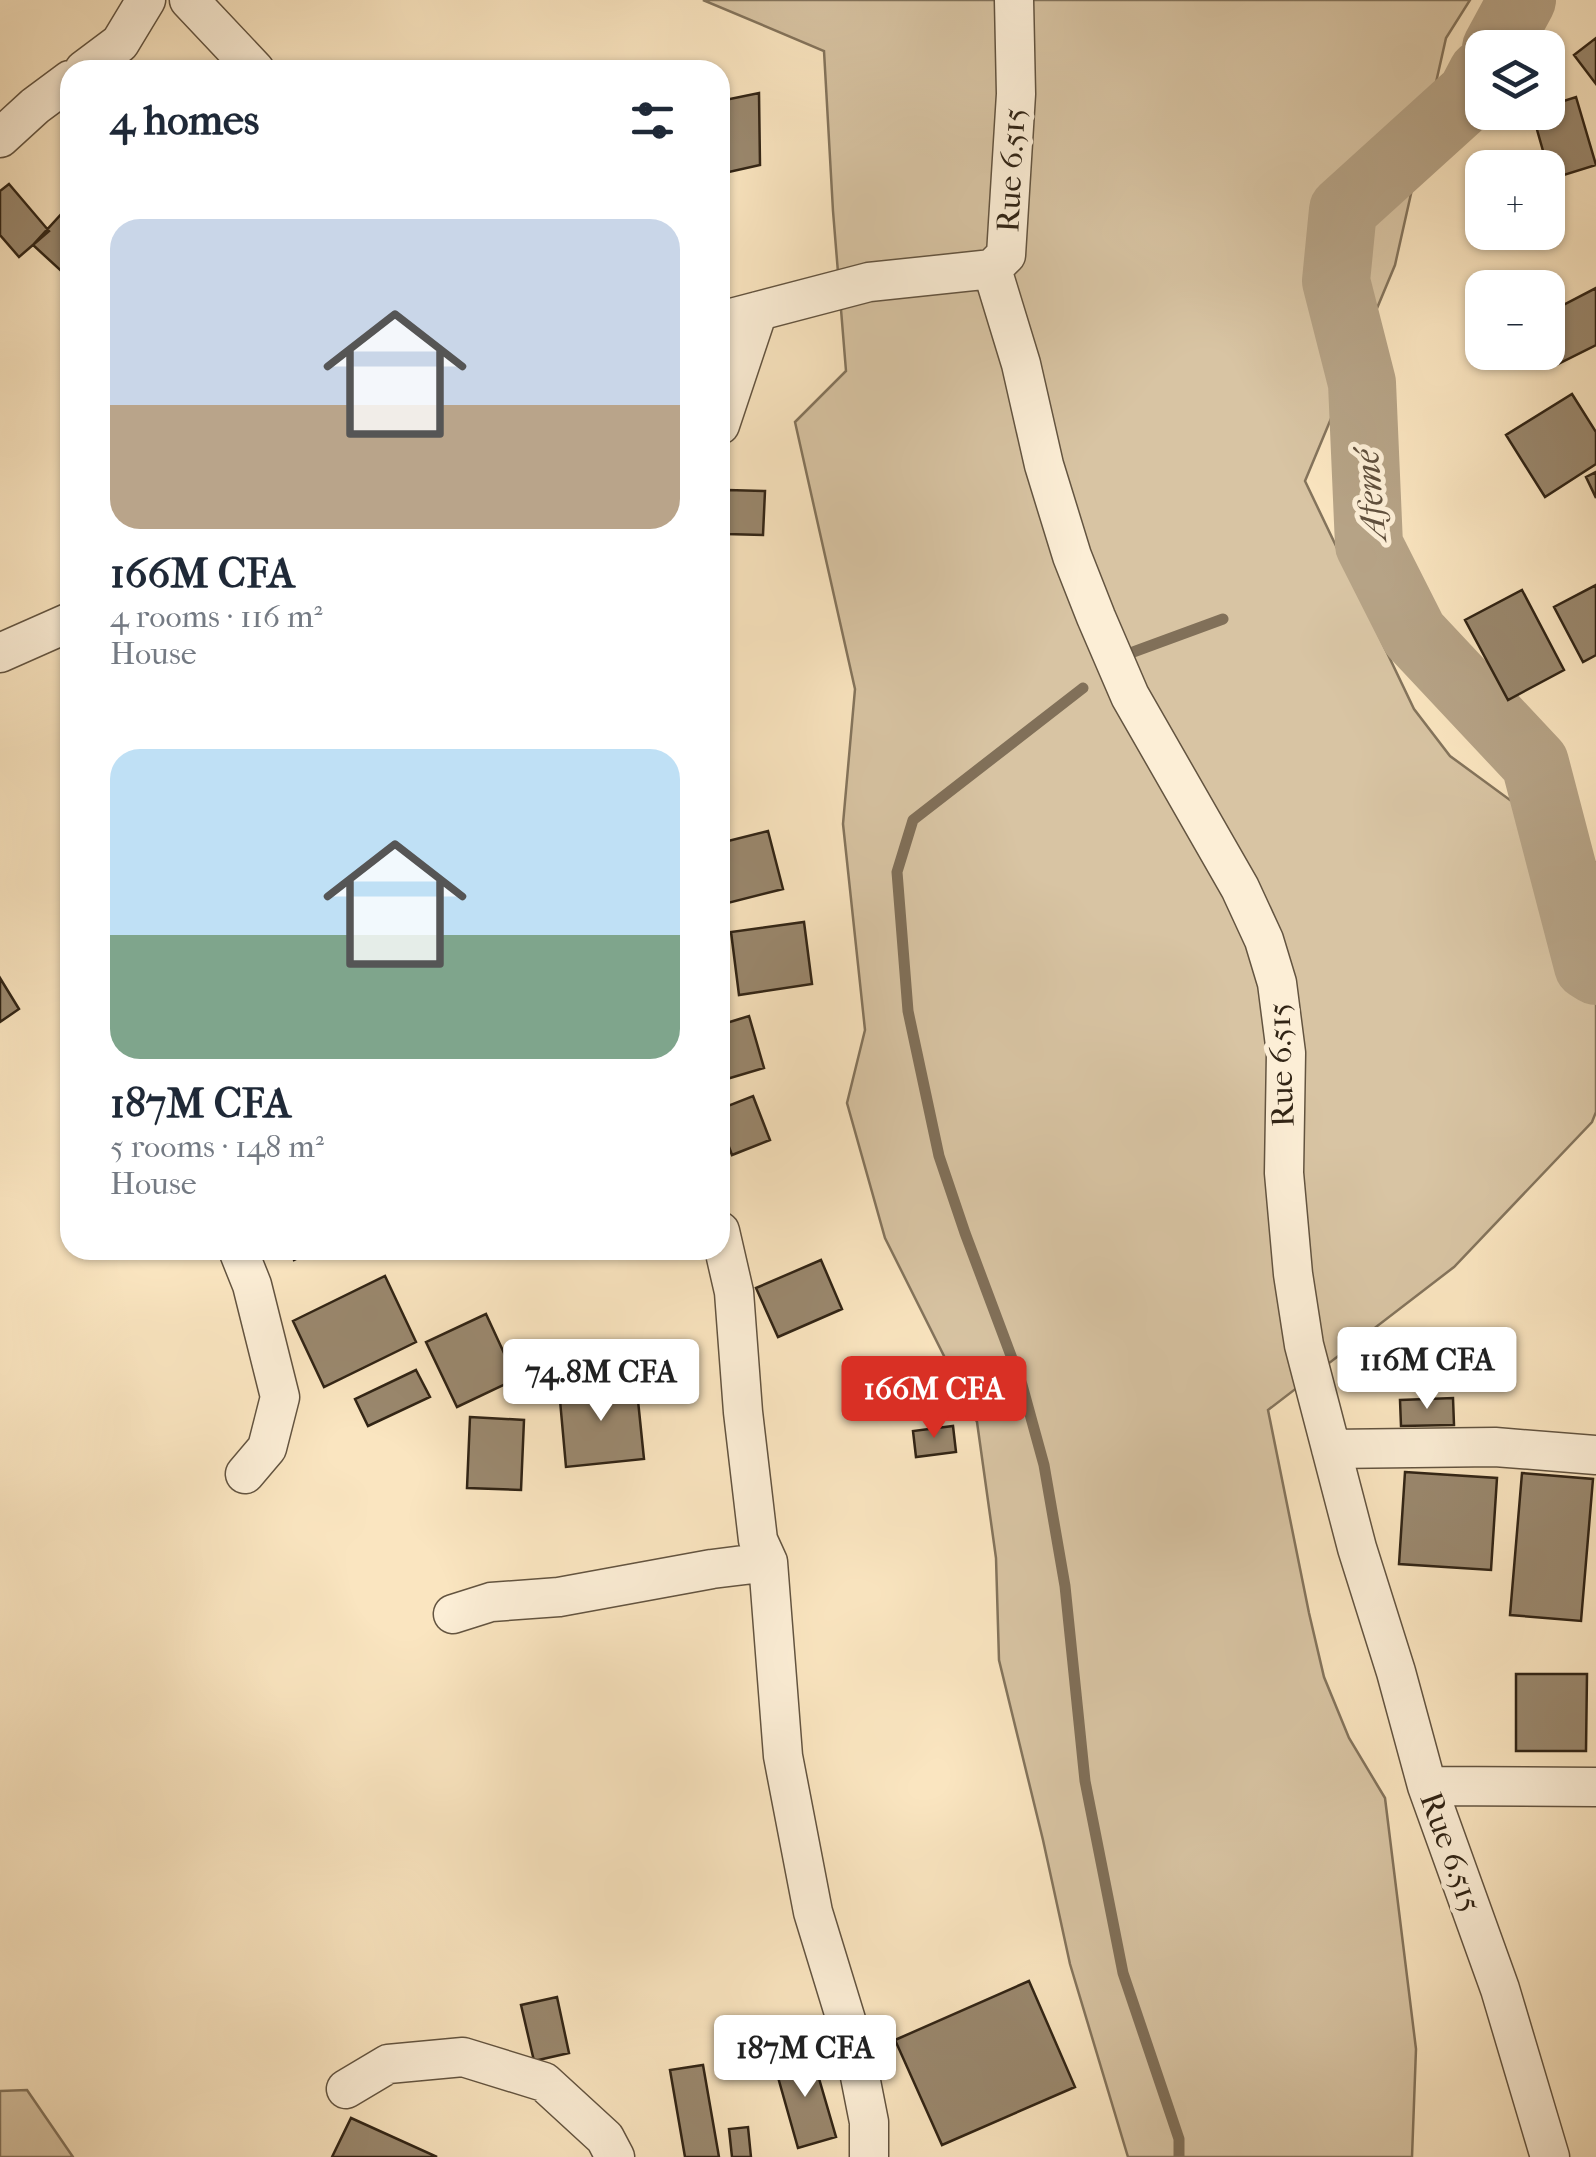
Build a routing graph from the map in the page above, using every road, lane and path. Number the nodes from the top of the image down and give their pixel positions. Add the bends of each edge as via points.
1 (146, 0) edge
2 (189, 0) edge
3 (1014, 0) edge
4 (97, 60) edge
5 (246, 60) edge
6 (60, 88) edge
7 (0, 138) edge
8 (992, 269) junction
9 (758, 311) junction
10 (730, 319) edge
11 (730, 395) edge
12 (60, 626) edge
13 (0, 652) edge
14 (242, 1260) edge
15 (727, 1260) edge
16 (1332, 1448) junction
17 (1596, 1456) edge
18 (245, 1474) dead end
19 (768, 1562) junction
20 (453, 1614) dead end
21 (1426, 1786) junction
22 (1596, 1787) edge
23 (346, 2089) dead end
24 (614, 2157) edge
25 (869, 2157) edge
26 (1550, 2157) edge

1 - 4 street via 120,43
2 - 5 street
3 - 8 street, Rue 6.515 via 1006,255
6 - 7 street
8 - 9 street via 870,282
8 - 16 street, Rue 6.515 via 1037,441 1096,617 1130,696 1240,888 1277,982 1286,1053 1284,1172 1293,1274 1304,1346
9 - 10 street
9 - 11 street
12 - 13 street
14 - 18 street via 280,1397 267,1448
15 - 19 street via 758,1540
16 - 17 street via 1495,1447
16 - 21 street, Rue 6.515
19 - 20 street via 491,1602
19 - 25 street via 783,1756 813,1912 854,2046
21 - 22 street
21 - 26 street, Rue 6.515 via 1500,1990
23 - 24 street via 388,2064 463,2057 544,2082 605,2138

